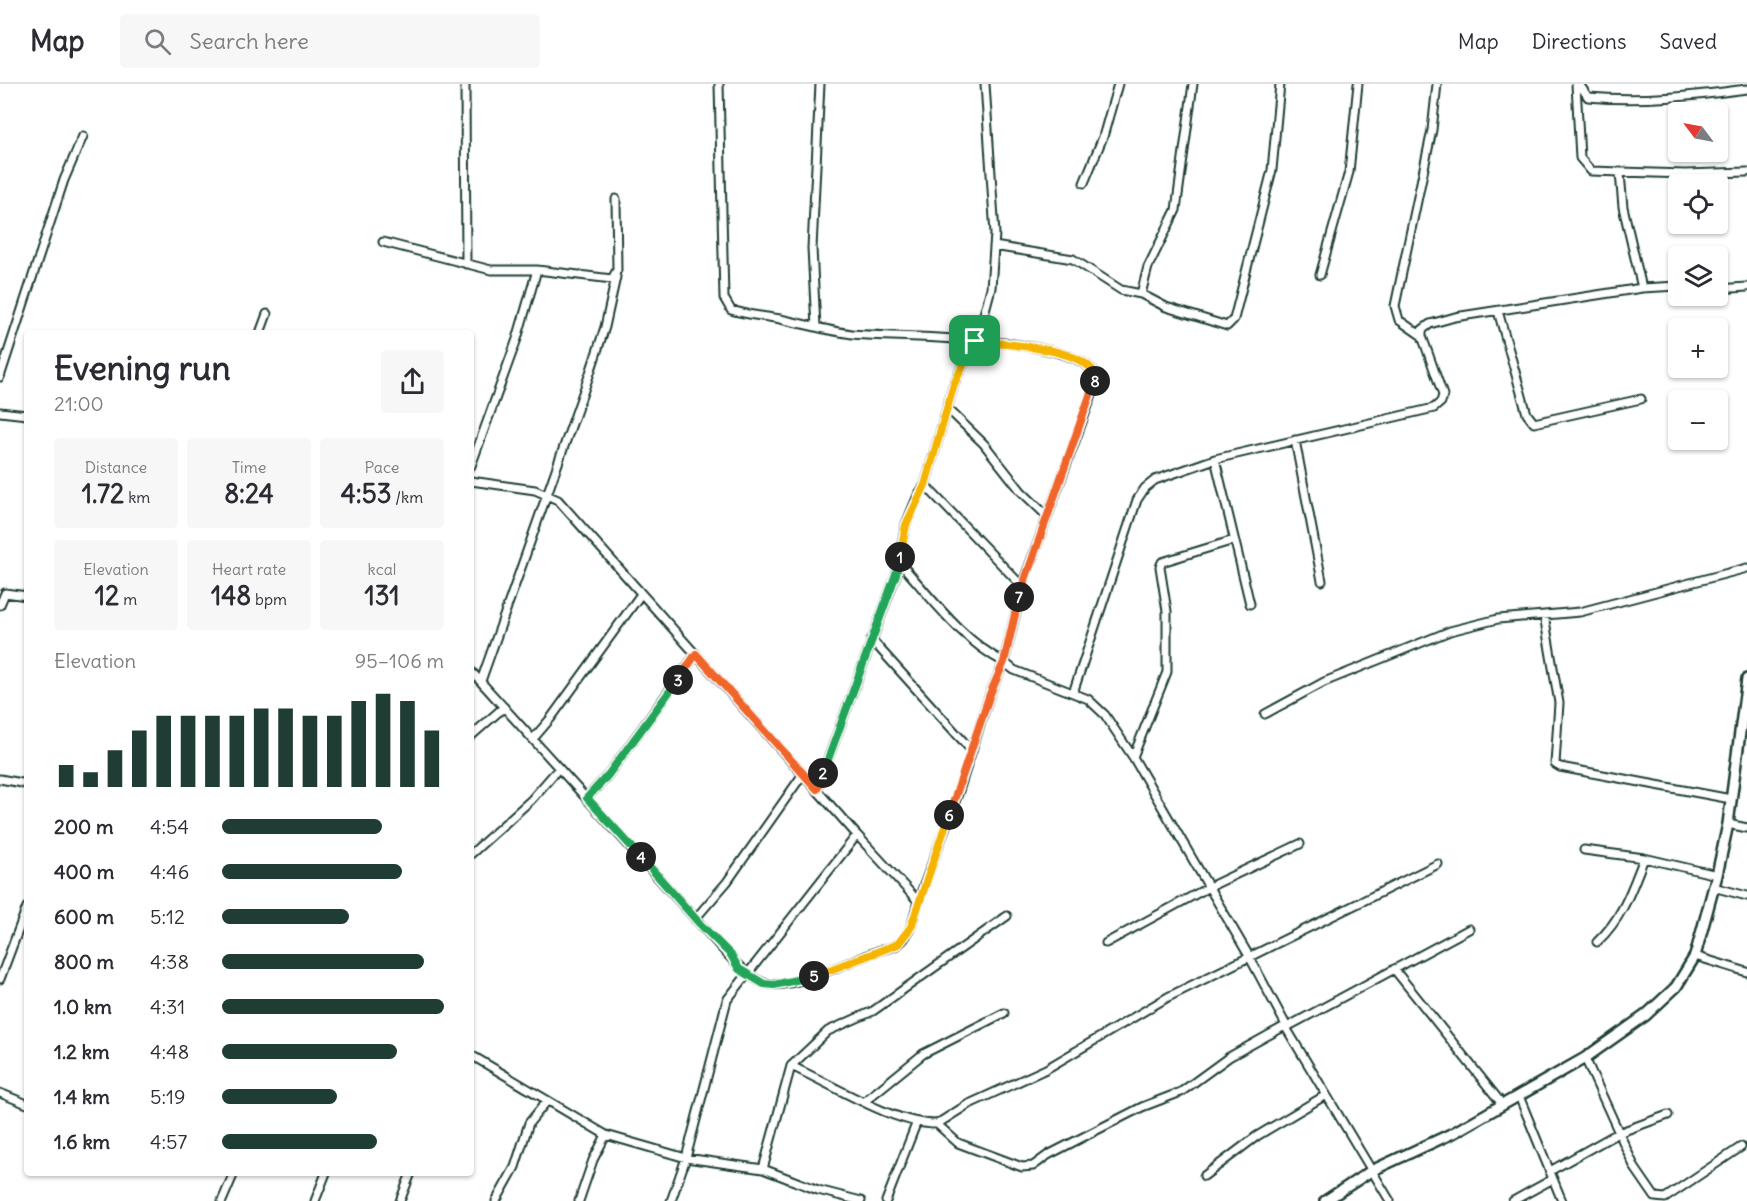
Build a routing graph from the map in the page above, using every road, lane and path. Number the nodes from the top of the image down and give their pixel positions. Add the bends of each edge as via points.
1 (465, 84) edge
2 (719, 84) edge
3 (820, 84) edge
4 (985, 84) edge
5 (1118, 84) edge
6 (1193, 84) edge
7 (1280, 84) edge
8 (1358, 84) edge
9 (1437, 84) edge
10 (1578, 84) edge
11 (1747, 89) edge
12 (83, 136) dead end
13 (1747, 172) edge
14 (1620, 173) junction
15 (1084, 183) dead end
16 (616, 199) dead end
17 (383, 242) dead end
18 (994, 246) junction
19 (466, 264) junction
20 (537, 270) junction
21 (1320, 275) dead end
22 (616, 277) junction
23 (1668, 287) edge
24 (1747, 287) edge
25 (1642, 288) junction
26 (1728, 288) edge
27 (1142, 294) junction
28 (1498, 311) junction
29 (267, 314) dead end
30 (816, 327) junction
31 (261, 330) edge
32 (1422, 336) junction
33 (975, 341) junction
34 (0, 377) edge
35 (1641, 399) dead end
36 (947, 408) junction
37 (0, 412) edge
38 (24, 415) edge
39 (1295, 440) junction
40 (474, 458) edge
41 (1215, 459) junction
42 (474, 481) edge
43 (925, 485) junction
44 (548, 494) junction
45 (1047, 516) junction
46 (1234, 540) junction
47 (899, 562) junction
48 (1747, 568) edge
49 (1322, 581) dead end
50 (1022, 586) junction
51 (641, 594) junction
52 (24, 596) edge
53 (1250, 604) dead end
54 (0, 605) edge
55 (1544, 615) junction
56 (871, 639) junction
57 (696, 654) junction
58 (1004, 662) junction
59 (474, 674) edge
60 (1747, 679) edge
61 (481, 681) junction
62 (1073, 693) junction
63 (504, 707) junction
64 (1265, 714) dead end
65 (1744, 722) edge
66 (474, 733) edge
67 (532, 739) junction
68 (972, 751) junction
69 (1133, 758) junction
70 (559, 768) junction
71 (803, 774) junction
72 (0, 778) edge
73 (24, 783) edge
74 (817, 789) junction
75 (587, 798) junction
76 (1731, 799) junction
77 (1728, 824) junction
78 (1747, 828) edge
79 (857, 835) junction
80 (1300, 844) dead end
81 (1584, 850) dead end
82 (474, 851) edge
83 (1644, 858) junction
84 (1438, 864) dead end
85 (1717, 875) junction
86 (1209, 887) junction
87 (1713, 887) junction
88 (1747, 896) edge
89 (918, 901) junction
90 (24, 915) edge
91 (1007, 916) dead end
92 (695, 919) junction
93 (1469, 929) dead end
94 (1597, 942) dead end
95 (1106, 943) dead end
96 (1249, 956) junction
97 (1695, 956) junction
98 (1394, 969) junction
99 (1747, 972) edge
100 (747, 973) junction
101 (0, 979) edge
102 (1004, 1013) dead end
103 (1286, 1027) junction
104 (474, 1057) edge
105 (1585, 1058) junction
106 (791, 1066) junction
107 (0, 1093) edge
108 (1326, 1095) junction
109 (1518, 1096) junction
110 (547, 1101) junction
111 (865, 1101) junction
112 (24, 1103) edge
113 (1502, 1104) junction
114 (1668, 1115) dead end
115 (916, 1124) junction
116 (937, 1124) junction
117 (1618, 1133) junction
118 (606, 1135) junction
119 (1741, 1147) dead end
120 (686, 1158) junction
121 (763, 1169) junction
122 (1371, 1171) junction
123 (1550, 1171) junction
124 (233, 1176) edge
125 (325, 1176) edge
126 (410, 1176) edge
127 (1204, 1176) dead end
128 (1553, 1179) junction
129 (855, 1200) edge
130 (222, 1201) edge
131 (315, 1201) edge
132 (400, 1201) edge
133 (496, 1201) edge
134 (579, 1201) edge
135 (670, 1201) edge
136 (886, 1201) edge
137 (1325, 1201) edge
138 (1390, 1201) edge
139 (1513, 1201) edge
140 (1562, 1201) edge

1 - 19 street
2 - 30 street via 725,304 736,312
3 - 30 street via 812,248
4 - 18 street
5 - 15 street via 1103,137
6 - 27 street via 1173,220 1148,267
7 - 27 street via 1272,170 1231,323 1227,326 1166,308
8 - 21 street via 1349,172
9 - 32 street via 1432,130 1395,306 1399,320
10 - 11 street via 1588,96 1611,99 1690,97
10 - 14 street via 1580,158 1591,171
12 - 34 street via 64,180
13 - 14 street
14 - 25 street via 1623,207
16 - 22 street
17 - 19 street
18 - 27 street via 1073,259 1121,290
18 - 33 street via 991,288
19 - 20 street via 491,270
20 - 22 street
20 - 40 street
22 - 44 street via 605,327
23 - 25 street
24 - 26 street
25 - 28 street
28 - 32 street via 1455,316 1430,324 1422,330
28 - 35 street via 1527,414 1534,423
29 - 31 street
30 - 33 street via 849,333
32 - 39 street via 1443,395 1434,408
33 - 36 street
33 - 45 street via 1040,348 1083,361 1095,373 1093,392
36 - 43 street
36 - 45 street
37 - 38 street
39 - 41 street
39 - 49 street
41 - 46 street
41 - 62 street via 1155,480 1137,500
42 - 44 street
43 - 47 street via 906,525
43 - 50 street
44 - 51 street via 564,506
44 - 61 street
45 - 50 street
46 - 53 street
46 - 69 street via 1162,562 1167,672
47 - 56 street
47 - 58 street via 960,629
48 - 55 street via 1580,612
50 - 58 street
51 - 57 street
51 - 67 street
52 - 54 street via 5,593
55 - 64 street via 1498,619 1450,631 1324,682
55 - 76 street via 1559,703 1555,764
56 - 68 street
56 - 74 street
57 - 71 street
57 - 75 street
58 - 62 street via 1014,670
58 - 68 street
59 - 61 street
60 - 65 street
61 - 63 street
62 - 69 street via 1095,704
63 - 66 street
63 - 67 street
65 - 76 street
67 - 70 street
68 - 89 street
69 - 86 street
70 - 75 street
70 - 82 street via 531,800
71 - 74 street
71 - 92 street via 727,882
72 - 73 street
74 - 79 street
75 - 92 street
76 - 77 street
77 - 78 street
77 - 85 street
79 - 89 street
79 - 100 street
80 - 86 street
81 - 83 street
83 - 85 street
83 - 94 street via 1626,904 1610,930
84 - 96 street
85 - 87 street
86 - 95 street
86 - 96 street
87 - 88 street
87 - 97 street
89 - 100 street via 911,927 891,948 784,984 764,984
90 - 101 street
91 - 106 street via 873,1011 828,1031
92 - 100 street
93 - 98 street
96 - 103 street
96 - 116 street via 1168,997 1046,1069
97 - 99 street
97 - 105 street via 1676,987 1662,1001
98 - 103 street
98 - 113 street
100 - 120 street via 727,1000
102 - 111 street via 923,1054
103 - 108 street
103 - 116 street via 1229,1057 1181,1092 1142,1107 1033,1166 1015,1166 985,1155 958,1143
104 - 110 street
105 - 109 street
105 - 117 street
106 - 111 street
106 - 121 street
107 - 112 street
108 - 122 street
108 - 127 street via 1257,1136
109 - 113 street
109 - 123 street
110 - 118 street
110 - 133 street via 529,1123 514,1167
111 - 115 street
113 - 122 street via 1453,1133
114 - 117 street
115 - 116 street
115 - 136 street
117 - 119 street via 1635,1168 1655,1197 1661,1199
117 - 123 street
118 - 120 street
118 - 134 street
120 - 121 street
120 - 135 street
121 - 129 street
122 - 137 street
122 - 138 street
123 - 128 street
124 - 130 street
125 - 131 street
126 - 132 street
128 - 139 street
128 - 140 street

